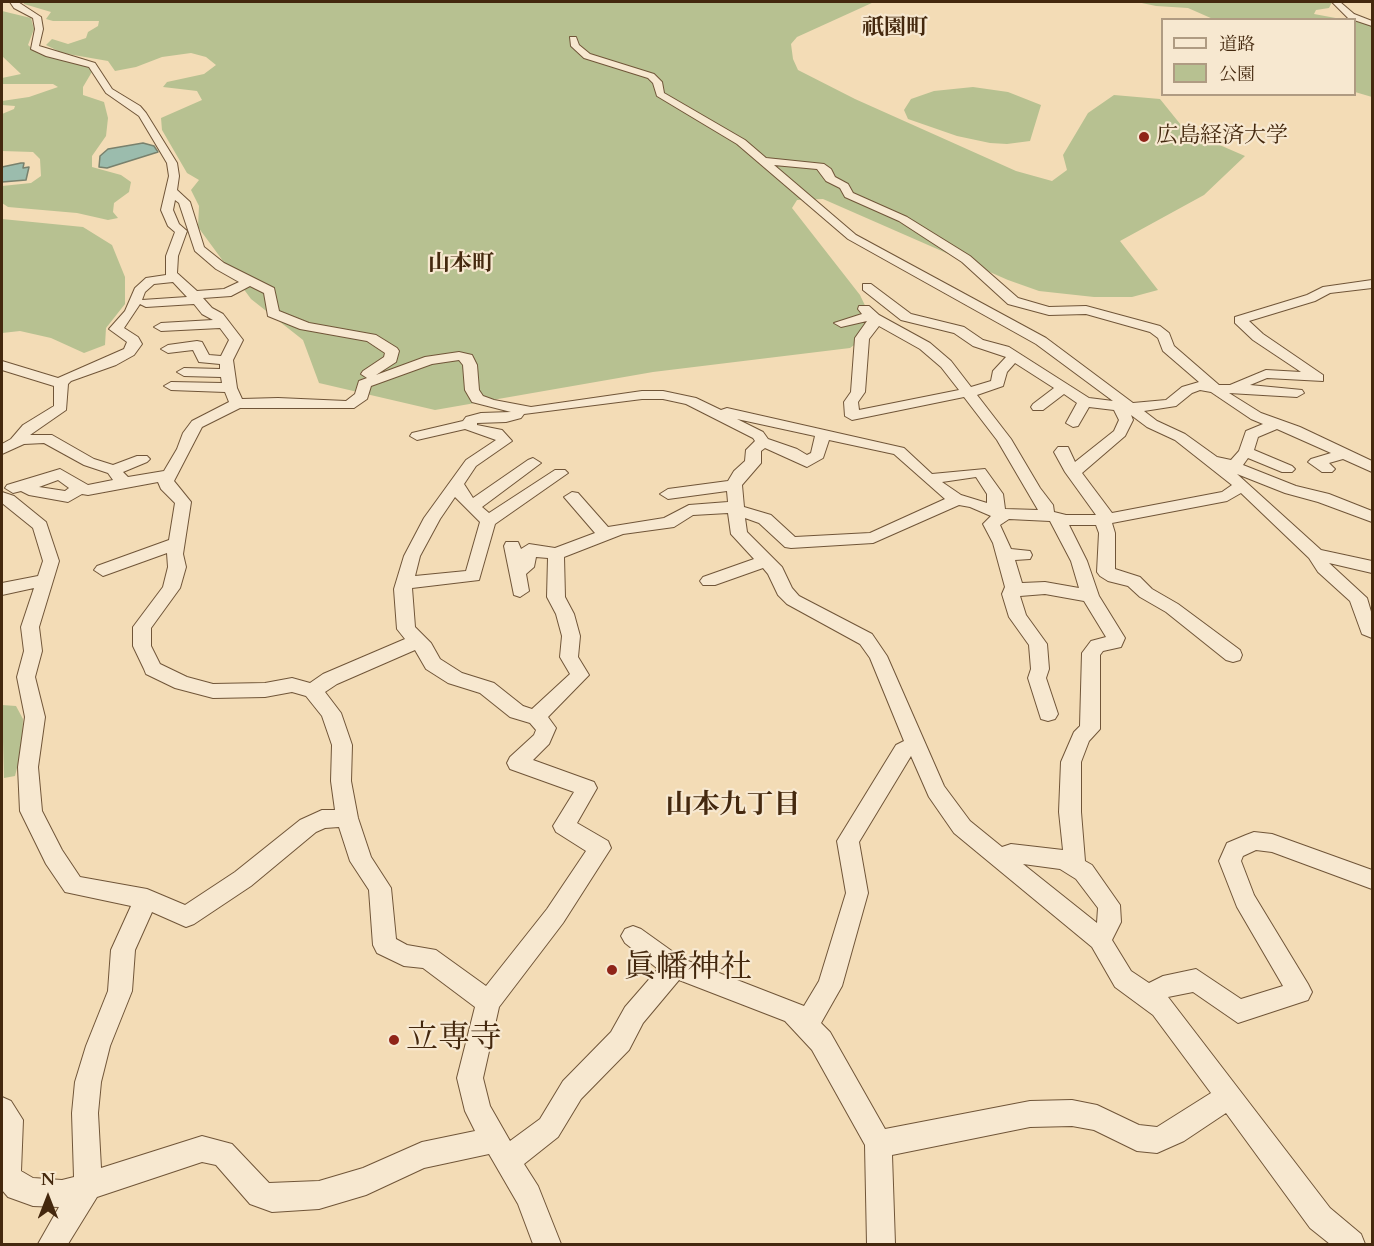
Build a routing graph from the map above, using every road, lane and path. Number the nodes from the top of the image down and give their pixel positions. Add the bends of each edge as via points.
1 (14, 2) edge
2 (1336, 2) edge
3 (1372, 24) edge
4 (573, 39) dead end
5 (765, 161) junction
6 (171, 190) junction
7 (174, 278) junction
8 (247, 278) junction
9 (1372, 284) edge
10 (867, 287) dead end
11 (195, 298) junction
12 (1013, 301) junction
13 (146, 303) dead end
14 (869, 314) junction
15 (1006, 322) junction
16 (841, 323) dead end
17 (224, 324) junction
18 (161, 327) dead end
19 (1172, 328) dead end
20 (1155, 329) junction
21 (168, 349) dead end
22 (1014, 356) junction
23 (2, 365) edge
24 (184, 372) dead end
25 (230, 381) junction
26 (61, 383) junction
27 (364, 384) junction
28 (171, 386) dead end
29 (1063, 388) junction
30 (1218, 389) junction
31 (970, 393) junction
32 (1297, 393) dead end
33 (1085, 402) junction
34 (1038, 407) dead end
35 (1125, 407) junction
36 (705, 408) junction
37 (521, 409) junction
38 (1073, 423) dead end
39 (469, 424) junction
40 (1275, 424) junction
41 (823, 435) junction
42 (417, 436) dead end
43 (21, 440) junction
44 (763, 442) junction
45 (2, 450) edge
46 (1063, 450) dead end
47 (1246, 452) junction
48 (1344, 454) junction
49 (142, 459) dead end
50 (533, 463) dead end
51 (1372, 467) edge
52 (1287, 469) dead end
53 (1327, 469) dead end
54 (113, 470) junction
55 (1230, 470) junction
56 (1073, 472) junction
57 (560, 473) dead end
58 (168, 475) junction
59 (929, 479) junction
60 (124, 483) junction
61 (456, 483) junction
62 (734, 485) junction
63 (1241, 486) junction
64 (1291, 490) junction
65 (668, 494) dead end
66 (15, 497) edge
67 (572, 497) dead end
68 (957, 500) junction
69 (1260, 501) junction
70 (472, 506) junction
71 (736, 509) junction
72 (1000, 513) junction
73 (1372, 515) edge
74 (1052, 517) junction
75 (1106, 520) junction
76 (488, 521) junction
77 (606, 535) junction
78 (178, 543) junction
79 (512, 546) dead end
80 (1004, 554) junction
81 (1315, 554) junction
82 (556, 555) junction
83 (1024, 555) dead end
84 (1076, 555) junction
85 (766, 561) junction
86 (1372, 567) edge
87 (526, 568) junction
88 (103, 570) dead end
89 (1106, 571) junction
90 (45, 580) junction
91 (709, 580) dead end
92 (406, 583) junction
93 (2, 589) edge
94 (1013, 590) junction
95 (1088, 590) junction
96 (520, 591) dead end
97 (1372, 632) edge
98 (417, 640) junction
99 (1233, 655) dead end
100 (313, 691) junction
101 (1048, 714) dead end
102 (536, 717) junction
103 (915, 744) junction
104 (347, 818) junction
105 (1001, 859) junction
106 (1075, 867) junction
107 (1372, 879) edge
108 (147, 899) junction
109 (633, 936) dead end
110 (1100, 940) junction
111 (675, 967) junction
112 (1149, 997) junction
113 (488, 1002) junction
114 (806, 1025) junction
115 (1229, 1096) junction
116 (2, 1110) edge
117 (878, 1144) junction
118 (501, 1150) junction
119 (88, 1186) junction
120 (52, 1245) edge
121 (547, 1245) edge
122 (881, 1245) edge
123 (1351, 1245) edge

1 - 6 street via 37,17 39,29 34,47 92,65 109,91 143,115 172,164
2 - 3 street via 1351,16
4 - 5 street via 575,46 588,56 651,76 660,94 741,142
5 - 12 street via 820,166 849,195 903,219 966,259
5 - 15 street via 852,237
6 - 7 street via 167,210 174,226 181,231 172,256 170,270
6 - 8 street via 184,202 199,248 220,266
7 - 11 street
7 - 26 street via 146,283 139,291 131,312 116,329 133,340 135,344 129,352
8 - 11 street via 246,284 227,293
8 - 27 street via 270,291 273,314 287,316 305,326 371,338 392,351 391,359 364,376
9 - 30 street via 1328,290 1240,321 1318,378 1266,374 1245,384
10 - 22 street via 906,317 959,330 978,343
11 - 13 street
11 - 17 street
12 - 15 street via 1009,306 1014,313
12 - 20 street via 1049,311 1086,310
14 - 16 street
14 - 31 street via 925,346
14 - 31 street via 874,324 862,338 852,416
15 - 35 street via 1041,341
17 - 18 street
17 - 25 street via 236,340
19 - 20 street
20 - 30 street via 1164,336 1168,348
21 - 25 street via 197,345 204,359
22 - 29 street
22 - 31 street via 1002,367 998,383
23 - 26 street
24 - 25 street
25 - 27 street via 278,402 349,405 362,396
25 - 28 street
25 - 58 street via 190,433
26 - 43 street via 61,407 28,428 18,438
27 - 37 street via 430,360 459,356 467,358 470,365 472,390 477,399
29 - 33 street
29 - 34 street
30 - 32 street via 1264,388
30 - 35 street via 1192,387 1166,404
30 - 40 street via 1226,398
31 - 74 street
33 - 35 street
33 - 38 street
35 - 55 street
35 - 56 street via 1120,433
36 - 37 street via 663,395 642,395 551,410
36 - 41 street
36 - 44 street via 758,435
37 - 39 street via 506,418 481,417
39 - 42 street
39 - 61 street via 479,431 497,433 504,441 471,463
40 - 47 street via 1251,434
40 - 48 street
41 - 44 street via 818,455 807,462
41 - 59 street via 899,451
43 - 45 street
43 - 54 street via 47,438 89,462
44 - 62 street via 753,450 753,463
46 - 56 street
47 - 52 street
47 - 55 street
48 - 51 street
48 - 53 street via 1316,462
49 - 54 street
50 - 70 street
54 - 60 street
55 - 63 street
55 - 64 street
56 - 75 street
57 - 76 street
58 - 60 street
58 - 78 street via 167,486 183,502
59 - 68 street
59 - 72 street via 980,472 995,494
60 - 66 street via 79,488 68,498
61 - 70 street
61 - 92 street via 412,556
62 - 65 street
62 - 71 street
63 - 69 street
63 - 75 street via 1227,496
64 - 69 street
64 - 73 street
66 - 90 street via 40,526 51,561
67 - 77 street
68 - 71 street via 873,538 791,543 765,519
68 - 72 street via 974,502
69 - 81 street
70 - 76 street
71 - 77 street via 689,510 668,522
71 - 85 street via 740,534
72 - 74 street
72 - 80 street via 991,524
74 - 75 street
74 - 84 street
75 - 89 street
76 - 92 street via 473,576
77 - 82 street
78 - 88 street
78 - 100 street via 171,588 142,627 142,646 153,669 182,683 213,691 292,685
79 - 87 street via 511,552
80 - 83 street
80 - 94 street
81 - 86 street
81 - 97 street via 1324,568 1358,598
82 - 87 street via 529,550
82 - 102 street via 556,597 571,636 569,657 580,675
84 - 89 street
84 - 95 street
85 - 91 street
85 - 103 street via 793,600 866,639 878,656
87 - 96 street
89 - 95 street
89 - 99 street via 1134,581
90 - 93 street
90 - 108 street via 30,627 33,651 26,678 35,717 28,767 31,812 73,885
92 - 98 street via 406,629
94 - 95 street
94 - 101 street via 1018,616 1039,647 1037,678
95 - 106 street via 1116,638 1115,642 1096,646 1091,653 1090,729 1081,737 1071,762
98 - 100 street via 330,679
98 - 102 street via 433,664 455,678 487,688 517,712
100 - 104 street via 331,713 342,745
102 - 113 street via 546,728 542,739 517,763 587,788 564,826 600,848 555,916
103 - 105 street via 936,791 956,818
103 - 114 street via 903,751 848,841 857,893 830,986
104 - 108 street via 322,819 308,826 243,879 186,917
104 - 113 street via 361,861 380,888 386,945 404,955 428,958
105 - 106 street via 1011,853 1064,860
105 - 110 street
106 - 110 street via 1084,872 1109,905 1110,922
107 - 112 street via 1272,843 1254,841 1235,850 1230,861 1245,900 1300,992 1238,1011 1196,980 1163,987
108 - 119 street via 123,950 120,991 88,1082
109 - 111 street
110 - 112 street via 1123,979
111 - 114 street via 794,1013
111 - 118 street via 634,1015 620,1041 572,1090 549,1128
112 - 115 street via 1162,1007
113 - 118 street via 470,1078 478,1112
114 - 117 street via 821,1041
115 - 117 street via 1157,1140 1137,1138 1097,1118 1072,1113 1030,1114
115 - 123 street via 1320,1218
116 - 119 street via 10,1120 8,1178 33,1192 62,1194
117 - 122 street
118 - 119 street via 422,1155 366,1181 319,1195 272,1198 260,1194 222,1153 202,1149
118 - 121 street via 528,1196
119 - 120 street

